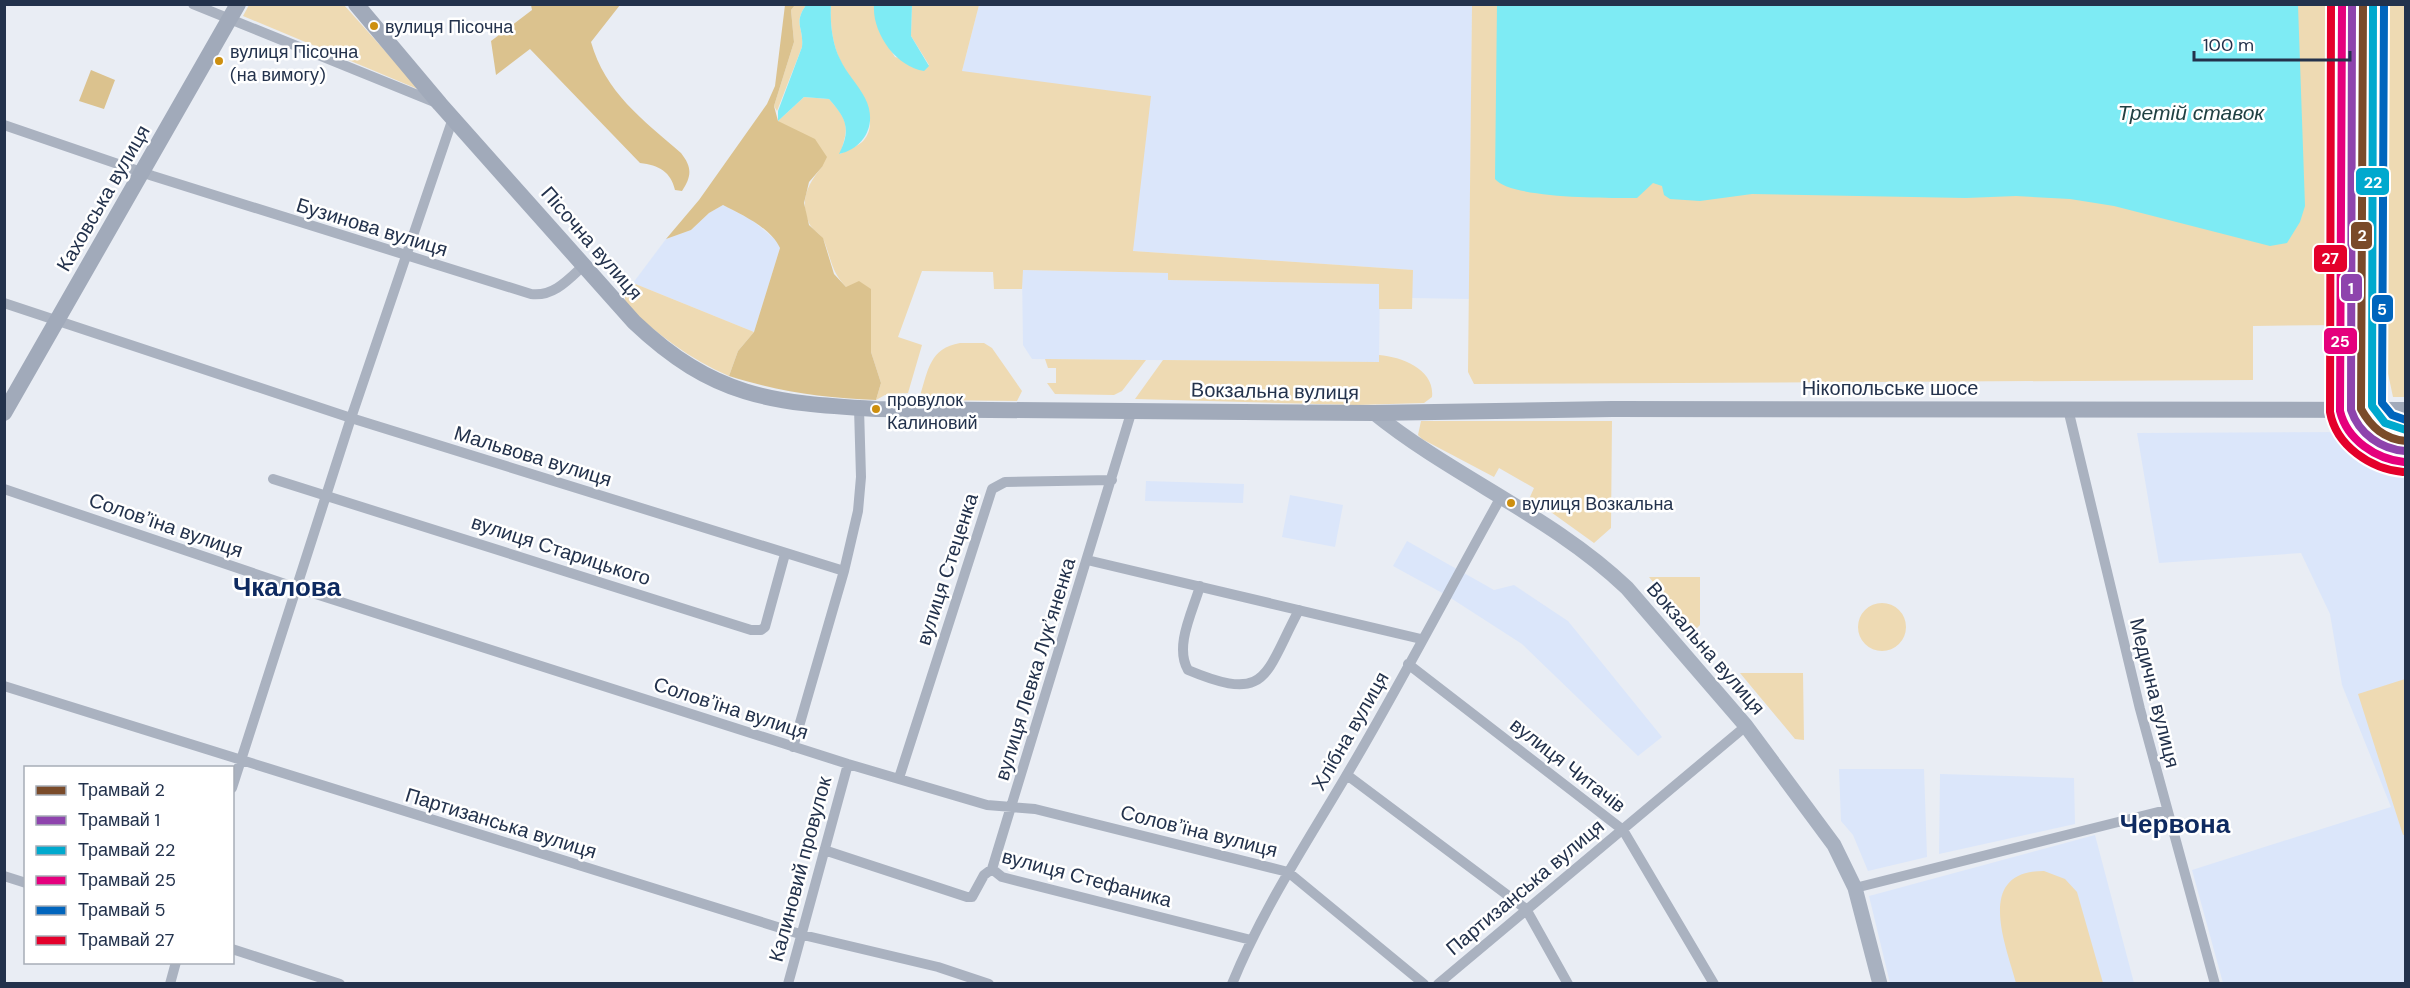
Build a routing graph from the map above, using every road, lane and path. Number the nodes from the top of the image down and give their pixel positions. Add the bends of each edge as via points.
1 (194, 4) edge
2 (356, 4) edge
3 (2358, 4) edge
4 (2373, 4) edge
5 (234, 11) edge
6 (440, 104) junction
7 (453, 118) junction
8 (4, 125) edge
9 (142, 173) junction
10 (405, 257) junction
11 (584, 265) junction
12 (4, 303) edge
13 (58, 320) junction
14 (859, 408) junction
15 (2355, 409) junction
16 (2068, 410) junction
17 (2372, 410) junction
18 (2406, 410) edge
19 (1132, 411) junction
20 (4, 413) edge
21 (1374, 413) junction
22 (351, 418) junction
23 (273, 479) dead end
24 (1112, 480) junction
25 (4, 489) edge
26 (328, 495) junction
27 (1501, 497) junction
28 (785, 554) junction
29 (1088, 560) junction
30 (844, 571) junction
31 (1200, 586) junction
32 (297, 588) junction
33 (1299, 610) junction
34 (1421, 639) junction
35 (1408, 664) junction
36 (4, 686) edge
37 (1746, 726) junction
38 (793, 747) junction
39 (241, 762) junction
40 (848, 764) junction
41 (1347, 774) junction
42 (899, 778) junction
43 (234, 782) edge
44 (1012, 806) junction
45 (2166, 810) junction
46 (1623, 830) junction
47 (824, 850) junction
48 (993, 869) junction
49 (1288, 872) junction
50 (4, 876) edge
51 (24, 882) edge
52 (1855, 888) junction
53 (1526, 909) junction
54 (803, 935) junction
55 (1251, 940) junction
56 (234, 950) edge
57 (176, 964) edge
58 (170, 984) edge
59 (340, 984) edge
60 (788, 984) edge
61 (989, 984) edge
62 (1232, 984) edge
63 (1424, 984) edge
64 (1438, 984) edge
65 (1568, 984) edge
66 (1714, 984) edge
67 (1880, 984) edge
68 (2215, 984) edge

1 - 5 street
2 - 6 main road, Пісочна вулиця
3 - 15 main road
4 - 17 main road
5 - 6 street
5 - 9 main road, Каховська вулиця
6 - 7 main road, Пісочна вулиця
7 - 10 street
7 - 11 main road, Пісочна вулиця
8 - 9 street, Бузинова вулиця
9 - 10 street, Бузинова вулиця
9 - 13 main road, Каховська вулиця
10 - 11 street, Бузинова вулиця via 542,295
10 - 22 street
11 - 14 main road, Пісочна вулиця via 648,336 703,376 769,399
12 - 13 street, Мальвова вулиця
13 - 20 main road, Каховська вулиця
13 - 22 street, Мальвова вулиця
14 - 19 main road, Вокзальна вулиця
14 - 30 street via 860,500
15 - 16 main road, Нікопольське шосе
15 - 17 main road, Нікопольське шосе
16 - 21 main road, Нікопольське шосе
16 - 45 street, Медична вулиця
17 - 18 main road, Нікопольське шосе
19 - 21 main road, Вокзальна вулиця
19 - 24 street, вулиця Левка Лукʼяненка
21 - 27 main road, Вокзальна вулиця via 1406,439
22 - 26 street
22 - 28 street, Мальвова вулиця
23 - 26 street, вулиця Старицького
24 - 29 street, вулиця Левка Лукʼяненка
24 - 42 street, вулиця Стеценка via 1005,482 992,489
25 - 32 street, Соловʼїна вулиця
26 - 28 street, вулиця Старицького via 751,630 765,627
26 - 32 street
27 - 34 street, Хлібна вулиця
27 - 37 main road, Вокзальна вулиця via 1614,576
28 - 30 street, Мальвова вулиця
29 - 31 street
29 - 44 street, вулиця Левка Лукʼяненка
30 - 38 street
31 - 33 street
31 - 33 street via 1182,660 1188,670 1230,685 1249,686 1262,678
32 - 38 street, Соловʼїна вулиця
32 - 39 street
33 - 34 street
34 - 35 street, Хлібна вулиця
35 - 41 street, Хлібна вулиця
35 - 46 street, вулиця Читачів
36 - 39 street, Партизанська вулиця
37 - 46 street, Партизанська вулиця
37 - 52 main road, Вокзальна вулиця via 1824,829
38 - 40 street, Соловʼїна вулиця
39 - 43 street
39 - 54 street, Партизанська вулиця
40 - 42 street, Соловʼїна вулиця
40 - 47 street, Калиновий провулок
41 - 49 street, Хлібна вулиця
41 - 53 street
42 - 44 street, Соловʼїна вулиця via 987,805
44 - 48 street, вулиця Левка Лукʼяненка
44 - 49 street, Соловʼїна вулиця via 1035,808
45 - 52 street
45 - 68 street, Медична вулиця
46 - 53 street, Партизанська вулиця
46 - 66 street, вулиця Читачів
47 - 48 street, вулиця Стефаника via 967,897 972,897 984,875
47 - 54 street, Калиновий провулок
48 - 55 street, вулиця Стефаника via 1002,877
49 - 55 street, Хлібна вулиця
49 - 63 street, Соловʼїна вулиця
50 - 51 street
52 - 67 main road, Вокзальна вулиця
53 - 64 street, Партизанська вулиця
53 - 65 street
54 - 60 street, Калиновий провулок
54 - 61 street, Партизанська вулиця via 938,966
55 - 62 street, Хлібна вулиця
56 - 59 street
57 - 58 street

